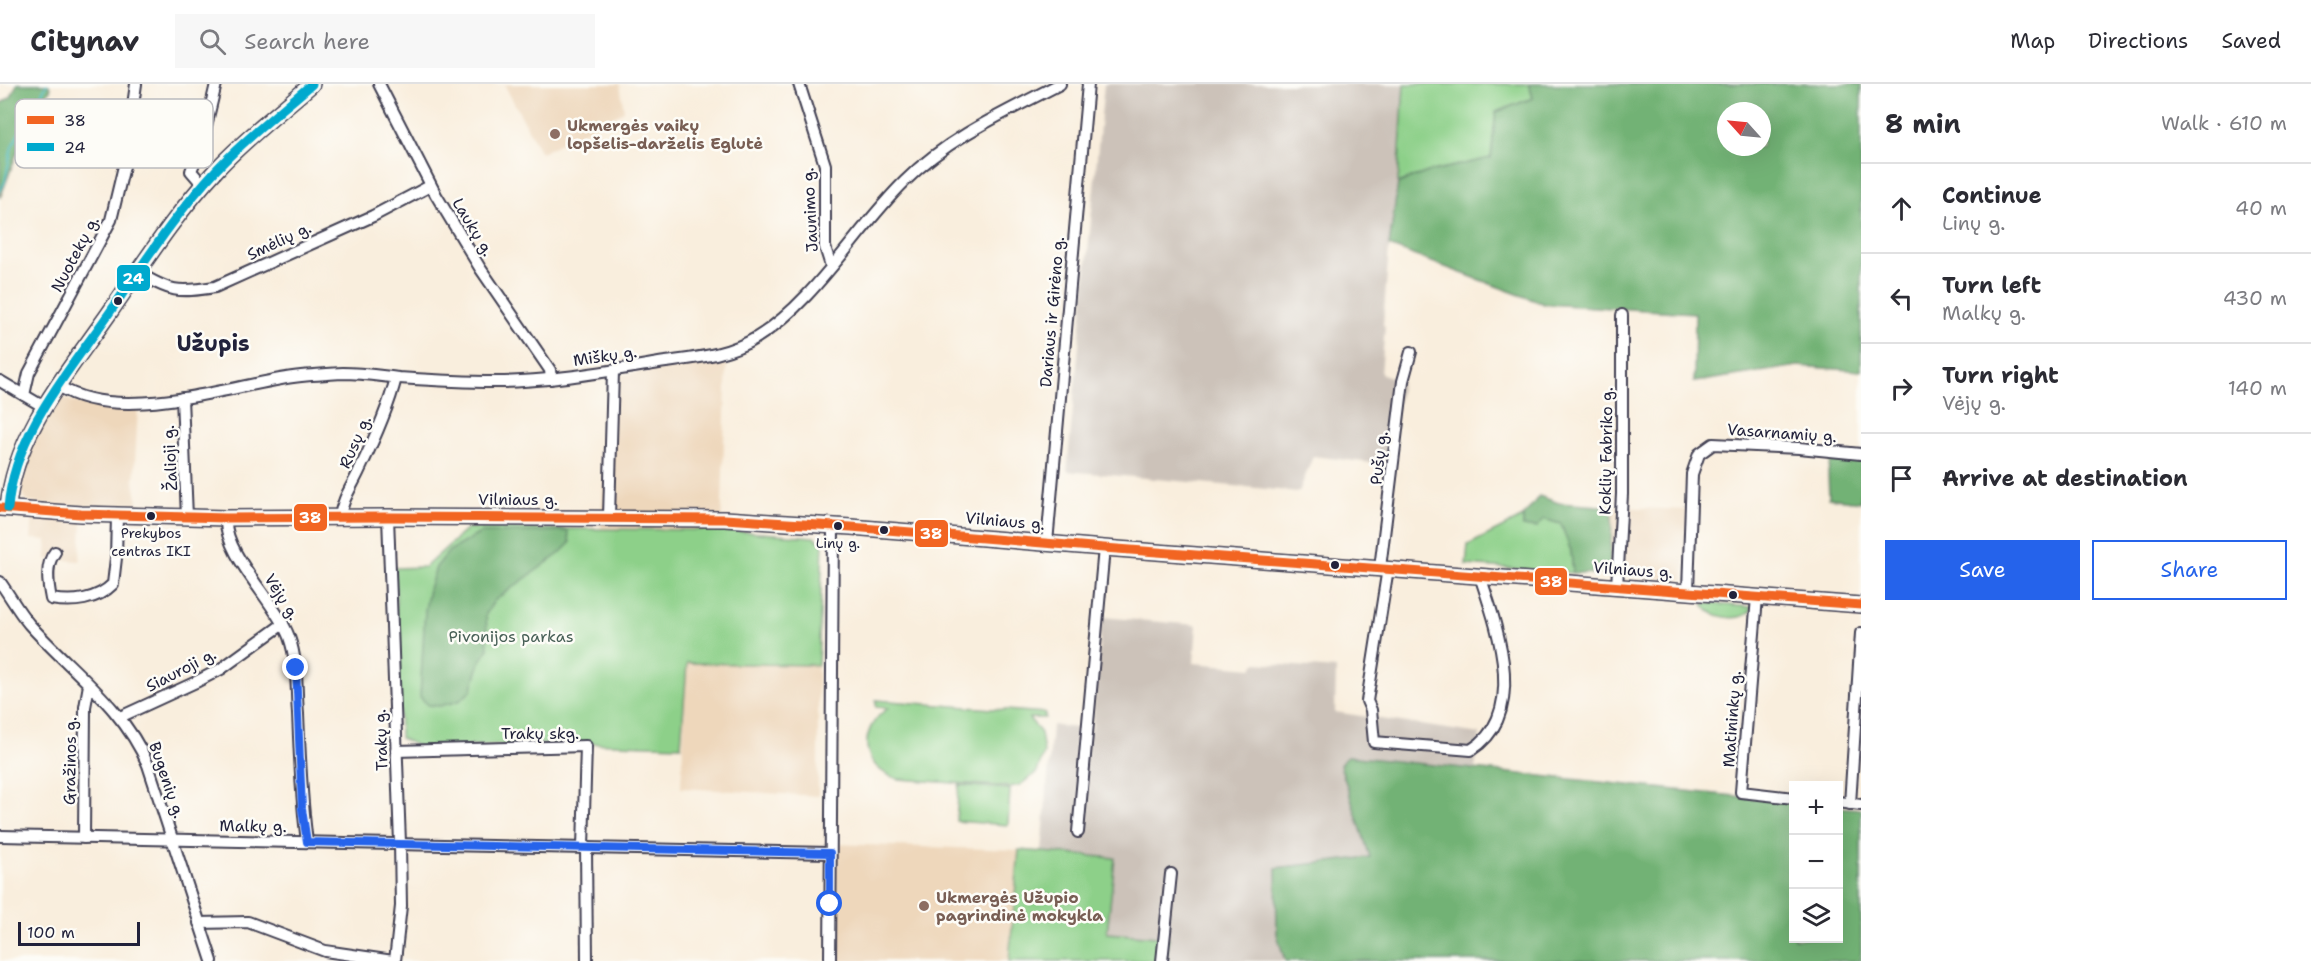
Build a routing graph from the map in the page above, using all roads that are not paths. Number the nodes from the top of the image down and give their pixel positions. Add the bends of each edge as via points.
1 (136, 84) edge
2 (216, 84) edge
3 (312, 84) edge
4 (379, 84) edge
5 (800, 84) edge
6 (1060, 84) edge
7 (1088, 84) edge
8 (134, 99) edge
9 (212, 99) edge
10 (124, 168) edge
11 (192, 168) edge
12 (203, 185) junction
13 (430, 186) junction
14 (831, 266) junction
15 (137, 272) junction
16 (1622, 315) dead end
17 (1411, 352) dead end
18 (613, 371) junction
19 (396, 378) junction
20 (551, 379) junction
21 (0, 381) edge
22 (59, 386) junction
23 (24, 395) junction
24 (182, 398) junction
25 (44, 407) junction
26 (1861, 454) edge
27 (4, 508) edge
28 (117, 516) junction
29 (340, 516) junction
30 (187, 517) junction
31 (388, 517) junction
32 (226, 518) junction
33 (609, 518) junction
34 (833, 526) junction
35 (1047, 543) junction
36 (1104, 548) junction
37 (55, 552) dead end
38 (1384, 568) junction
39 (1480, 576) junction
40 (0, 582) edge
41 (1617, 587) junction
42 (1688, 591) junction
43 (1757, 597) junction
44 (1861, 605) edge
45 (283, 624) junction
46 (1861, 633) edge
47 (89, 685) junction
48 (120, 717) junction
49 (396, 751) junction
50 (1789, 797) edge
51 (1850, 804) edge
52 (1078, 832) dead end
53 (0, 836) edge
54 (84, 838) junction
55 (171, 840) junction
56 (307, 842) junction
57 (400, 843) junction
58 (584, 847) junction
59 (830, 853) junction
60 (1171, 874) dead end
61 (199, 922) junction
62 (212, 961) edge
63 (394, 961) edge
64 (587, 961) edge
65 (830, 961) edge
66 (1162, 961) edge

1 - 8 street, Nuotekų g.
2 - 9 street
3 - 12 main road via 234,152
4 - 13 street, Laukų g.
5 - 14 street, Jaunimo g. via 825,165 825,247
6 - 14 street, Miškų g. via 969,132 926,162 890,196
7 - 35 street, Dariaus ir Girėno g.
10 - 23 street, Nuotekų g. via 111,220 29,373
11 - 12 street via 193,176
12 - 15 main road
13 - 15 street, Smėlių g. via 215,287 174,291
13 - 20 street, Laukų g. via 550,370
14 - 18 street, Miškų g. via 787,313 754,339 723,352
15 - 22 main road
16 - 41 street, Koklių Fabriko g. via 1622,494
17 - 38 street, Pušų g. via 1403,381
18 - 20 street, Miškų g.
18 - 33 street
19 - 20 street, Miškų g. via 490,382
19 - 24 street, Miškų g. via 345,373 294,377
19 - 29 street, Rusų g.
21 - 23 street
22 - 24 street, Miškų g. via 104,401
22 - 25 main road
23 - 25 street
24 - 30 street, Žalioji g.
25 - 27 main road via 23,450
26 - 42 street, Vasarnamių g. via 1713,444 1699,454 1692,474
27 - 28 main road, Vilniaus g.
28 - 30 main road, Vilniaus g.
28 - 37 street via 113,584 97,596 70,601 51,599 49,562
29 - 31 main road, Vilniaus g.
29 - 32 main road, Vilniaus g.
30 - 32 main road, Vilniaus g.
31 - 33 main road, Vilniaus g.
31 - 49 street, Trakų g.
32 - 45 street, Vėjų g. via 227,534 237,553
33 - 34 main road, Vilniaus g. via 725,519
34 - 35 main road, Vilniaus g.
34 - 59 street
35 - 36 main road, Vilniaus g.
36 - 38 main road, Vilniaus g.
36 - 52 street
38 - 39 main road, Vilniaus g.
38 - 39 street, Pušų g. via 1367,701 1374,742 1471,750 1483,743 1502,711 1503,666 1496,623
39 - 41 main road, Vilniaus g.
40 - 47 street, Bugenių g. via 28,623
41 - 42 main road, Vilniaus g.
42 - 43 main road, Vilniaus g.
43 - 44 main road, Vilniaus g.
43 - 50 street, Matininkų g. via 1741,792
45 - 48 street, Siauroji g. via 221,669
45 - 56 street, Vėjų g. via 296,662
46 - 51 street
47 - 48 street, Bugenių g.
47 - 54 street, Gražinos g. via 85,707
48 - 55 street, Bugenių g. via 148,765
49 - 57 street, Trakų g.
49 - 58 street, Trakų skg. via 586,746
53 - 54 street, Malkų g.
54 - 55 street, Malkų g.
55 - 56 street, Malkų g.
55 - 61 street, Bugenių g.
56 - 57 street, Malkų g.
57 - 58 street, Malkų g.
57 - 63 street, Trakų g. via 401,906
58 - 59 street, Malkų g.
58 - 64 street
59 - 65 street
60 - 66 street
61 - 62 street, Bugenių g.
61 - 63 street via 248,922 325,951

